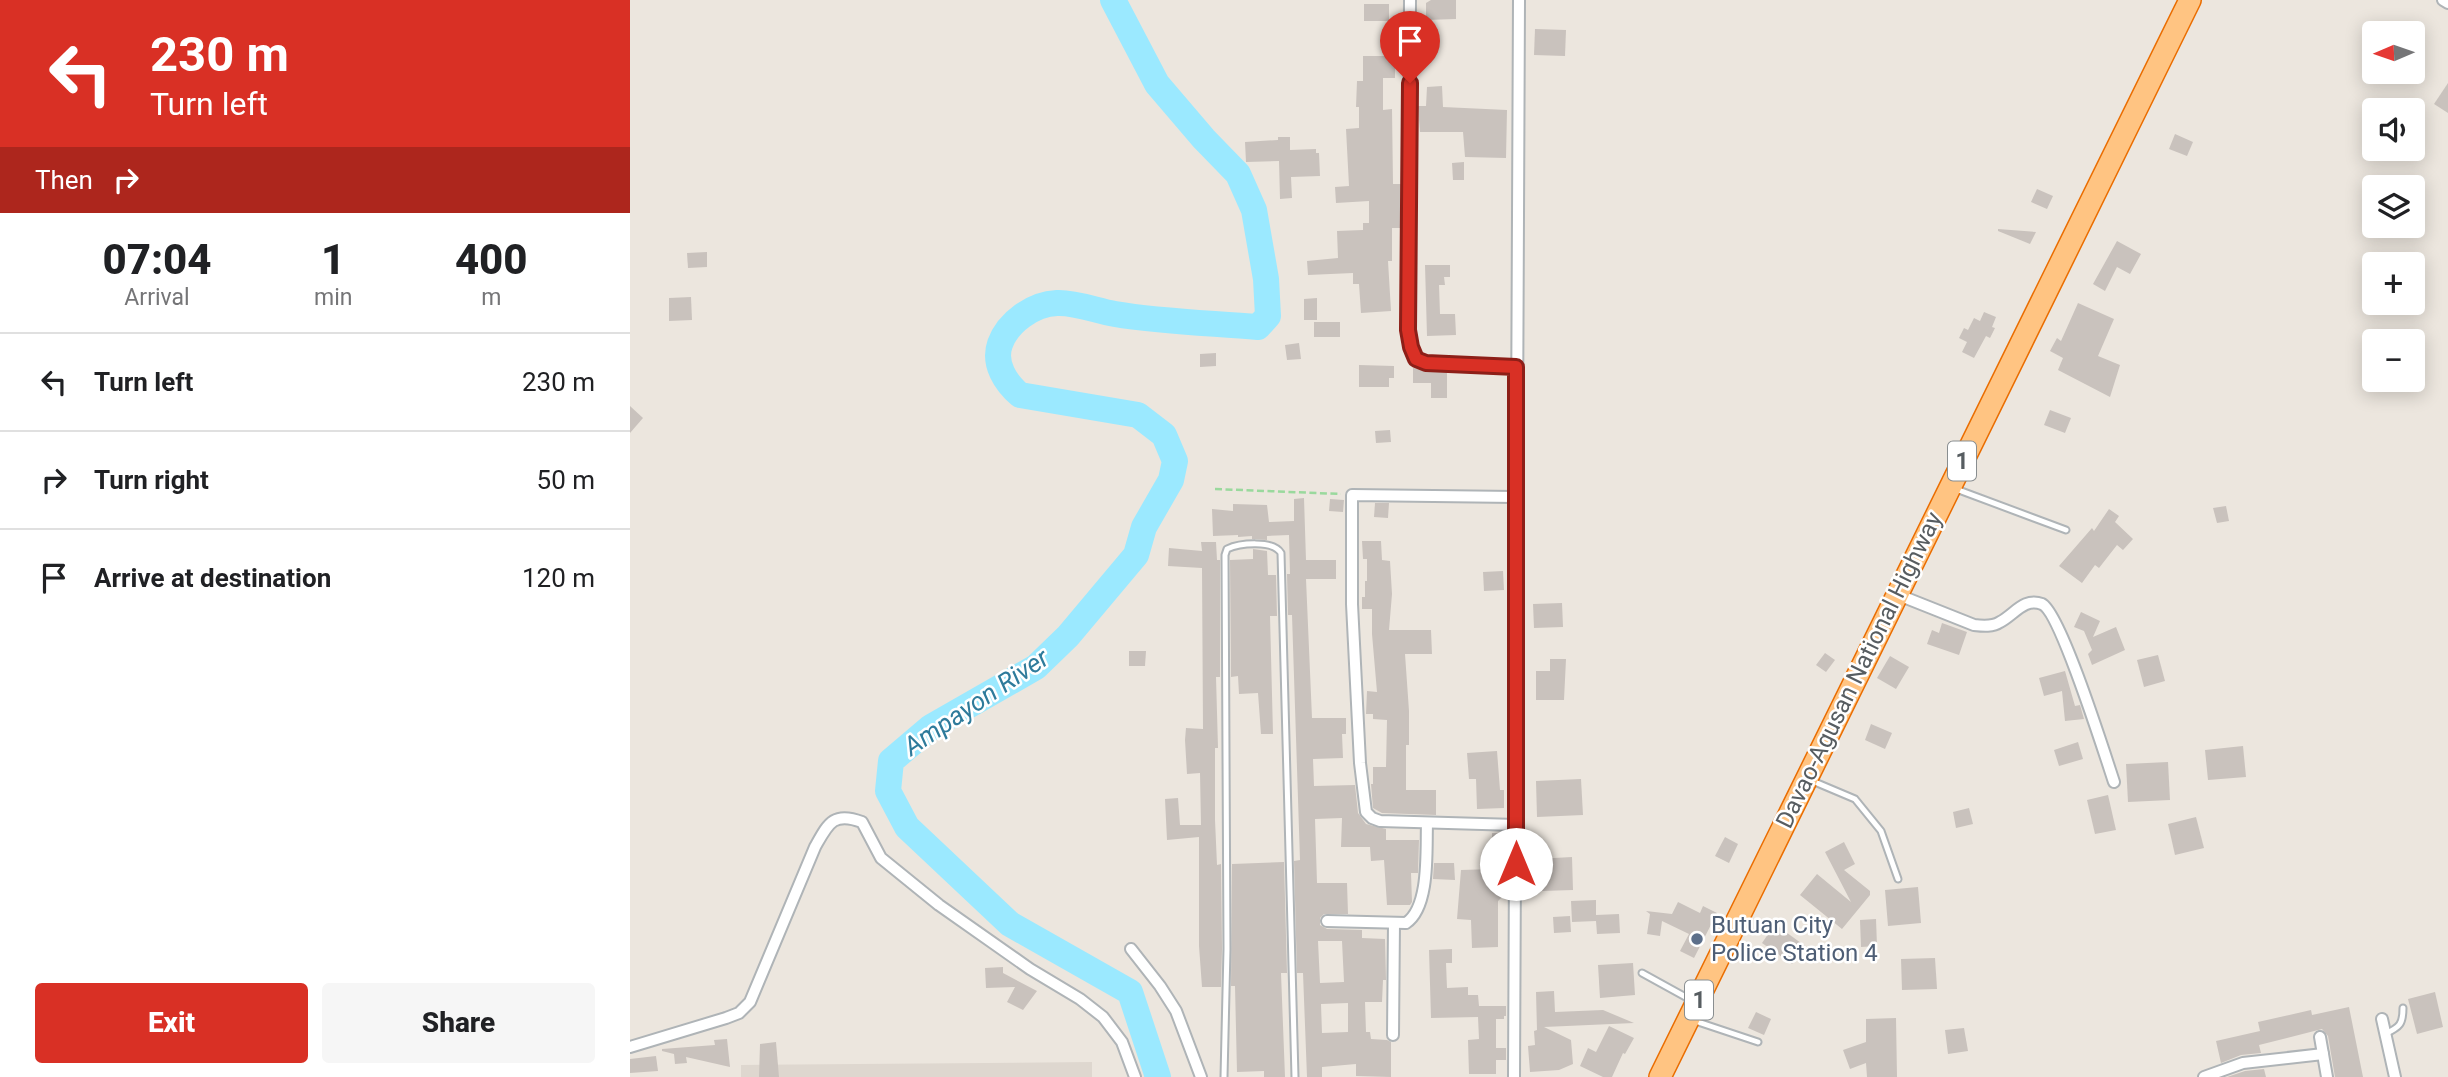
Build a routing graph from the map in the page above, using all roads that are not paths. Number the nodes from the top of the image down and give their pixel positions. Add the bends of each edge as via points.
1 (1410, 0) edge
2 (1519, 0) edge
3 (2190, 0) edge
4 (2443, 0) edge
5 (2448, 3) edge
6 (1516, 367) junction
7 (1950, 486) junction
8 (1515, 497) junction
9 (2066, 530) dead end
10 (1896, 594) junction
11 (1806, 778) junction
12 (2115, 782) dead end
13 (1427, 824) junction
14 (1516, 825) junction
15 (1898, 879) dead end
16 (1327, 921) dead end
17 (1394, 923) junction
18 (1131, 949) dead end
19 (1642, 973) dead end
20 (2403, 1008) dead end
21 (1693, 1011) junction
22 (2382, 1019) dead end
23 (2385, 1034) junction
24 (1393, 1035) dead end
25 (2320, 1037) dead end
26 (1758, 1042) dead end
27 (630, 1047) edge
28 (2323, 1054) junction
29 (1135, 1077) edge
30 (1201, 1077) edge
31 (1224, 1077) edge
32 (1295, 1077) edge
33 (1514, 1077) edge
34 (1660, 1077) edge
35 (2204, 1077) edge
36 (2327, 1077) edge
37 (2395, 1077) edge

1 - 6 street via 1411,347 1416,359 1426,363
2 - 6 street
3 - 7 highway, Davao-Agusan National Highway / 1
4 - 5 street
6 - 8 street
7 - 9 lane
7 - 10 highway, Davao-Agusan National Highway / 1
8 - 13 street via 1352,495 1352,604 1363,800 1372,818
8 - 14 street
10 - 11 highway, Davao-Agusan National Highway / 1
10 - 12 street via 1974,625 1999,624 2030,603 2049,610
11 - 15 lane via 1855,799 1881,831
11 - 21 highway, Davao-Agusan National Highway / 1
13 - 14 street
13 - 17 street via 1421,903 1414,918
14 - 33 street
16 - 17 street
17 - 24 street
18 - 30 street via 1176,1011
19 - 21 lane
20 - 23 lane via 2400,1027
21 - 26 lane
21 - 34 highway, Davao-Agusan National Highway / 1
22 - 23 street
23 - 37 street
25 - 28 street
27 - 29 street via 714,1023 750,1002 815,847 829,823 849,817 862,822 881,858 939,905 1102,1017 1122,1042
28 - 35 street via 2243,1063
28 - 36 street
31 - 32 lane via 1225,555 1233,546 1270,545 1281,553

